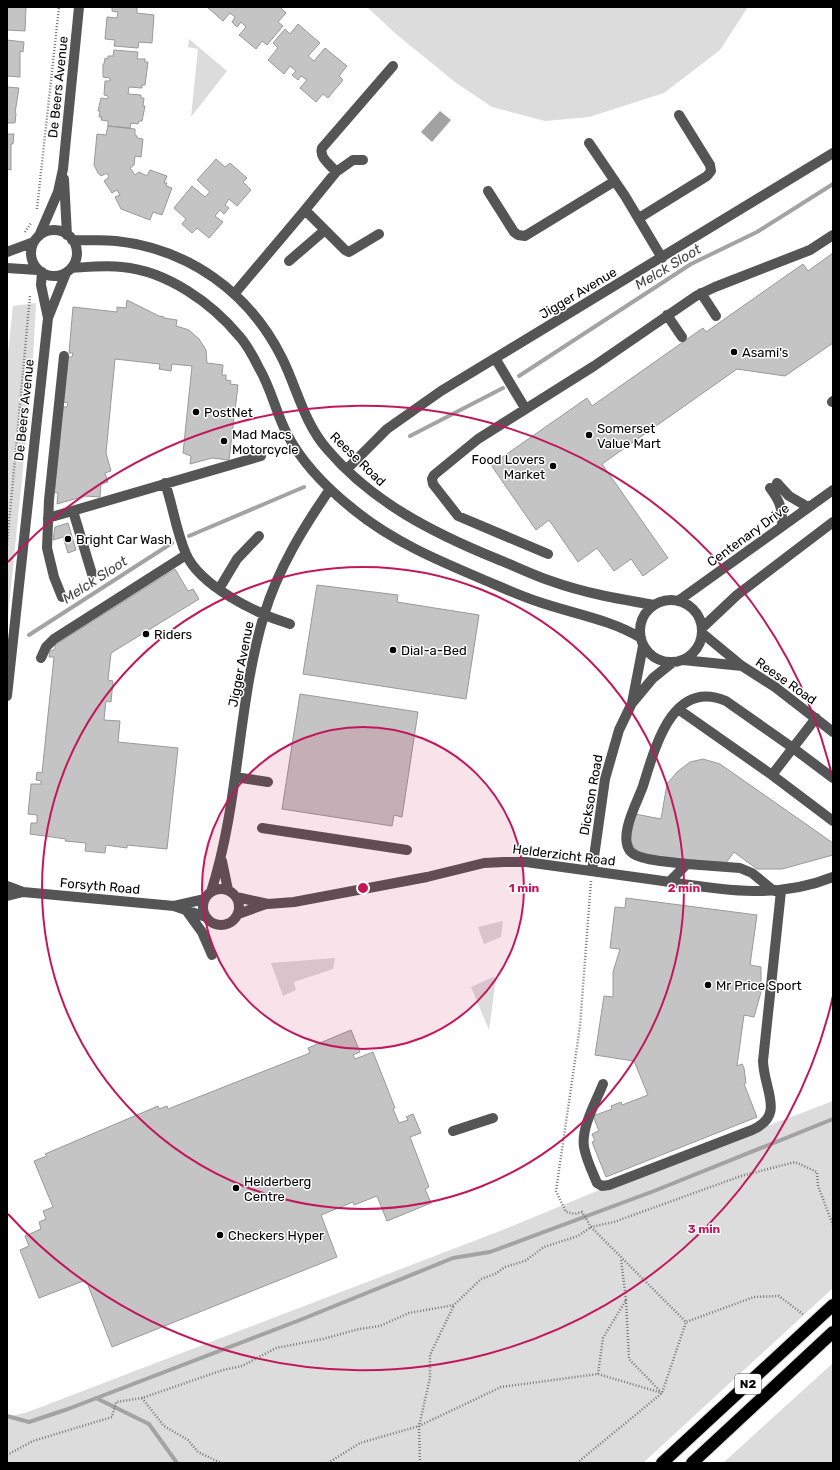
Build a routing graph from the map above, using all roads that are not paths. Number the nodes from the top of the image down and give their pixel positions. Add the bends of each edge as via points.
1 (79, 7) edge
2 (393, 66) dead end
3 (679, 115) dead end
4 (589, 143) dead end
5 (833, 153) edge
6 (363, 160) dead end
7 (63, 169) junction
8 (336, 172) junction
9 (615, 181) junction
10 (488, 191) dead end
11 (305, 210) junction
12 (639, 218) junction
13 (326, 230) junction
14 (379, 234) dead end
15 (833, 235) edge
16 (69, 237) junction
17 (37, 239) junction
18 (7, 252) edge
19 (662, 258) junction
20 (289, 261) dead end
21 (7, 268) edge
22 (69, 270) junction
23 (40, 271) junction
24 (235, 293) junction
25 (701, 293) junction
26 (667, 315) junction
27 (716, 316) dead end
28 (48, 318) junction
29 (682, 336) dead end
30 (64, 356) dead end
31 (495, 358) junction
32 (525, 408) junction
33 (261, 456) dead end
34 (347, 469) junction
35 (165, 483) junction
36 (330, 489) junction
37 (833, 490) edge
38 (808, 507) junction
39 (73, 511) junction
40 (48, 518) junction
41 (833, 522) edge
42 (782, 526) junction
43 (259, 536) dead end
44 (548, 554) dead end
45 (186, 555) junction
46 (92, 574) dead end
47 (219, 590) junction
48 (62, 597) dead end
49 (678, 601) junction
50 (654, 605) junction
51 (264, 614) junction
52 (290, 624) dead end
53 (702, 631) junction
54 (642, 642) junction
55 (41, 658) dead end
56 (678, 661) junction
57 (742, 666) junction
58 (7, 696) edge
59 (632, 703) junction
60 (678, 709) junction
61 (816, 718) junction
62 (833, 732) edge
63 (793, 748) junction
64 (772, 775) junction
65 (235, 777) junction
66 (833, 778) edge
67 (268, 782) dead end
68 (833, 821) edge
69 (262, 828) dead end
70 (407, 850) dead end
71 (222, 860) junction
72 (687, 864) junction
73 (592, 871) junction
74 (833, 877) edge
75 (669, 882) junction
76 (7, 886) edge
77 (228, 890) junction
78 (778, 891) junction
79 (23, 892) junction
80 (208, 895) junction
81 (7, 896) edge
82 (236, 897) junction
83 (268, 904) junction
84 (174, 906) junction
85 (185, 909) junction
86 (238, 914) junction
87 (206, 916) junction
88 (212, 955) dead end
89 (603, 1084) dead end
90 (493, 1118) dead end
91 (452, 1131) dead end
92 (833, 1305) edge
93 (833, 1332) edge
94 (662, 1463) edge
95 (692, 1463) edge

1 - 7 street, De Beers Avenue
2 - 8 street via 322,148 323,158
3 - 12 street via 710,165 711,171 708,176
4 - 9 street
5 - 19 street, Jigger Avenue
6 - 8 street via 353,160
7 - 16 street, De Beers Avenue
7 - 17 street, De Beers Avenue via 58,192
8 - 11 street
9 - 10 street via 525,236 514,232
9 - 12 street
11 - 13 street
11 - 24 street
12 - 19 street
13 - 14 street via 349,252
13 - 20 street
15 - 25 street via 804,253
16 - 17 street via 53,231
16 - 22 street via 77,254
16 - 24 street, Reese Road via 116,241 163,251 218,279
17 - 18 street
17 - 23 street via 31,256
19 - 31 street, Jigger Avenue
21 - 23 street
22 - 23 street via 51,276
22 - 28 street, De Beers Avenue
22 - 36 street via 123,267 150,274 200,299 241,338 260,370 290,440
23 - 28 street, De Beers Avenue
24 - 34 street, Reese Road via 259,320 281,356 314,431 326,449
25 - 26 street
25 - 27 street
26 - 29 street
26 - 32 street via 594,366
28 - 58 street, De Beers Avenue
30 - 40 street
31 - 32 street
31 - 34 street, Jigger Avenue via 411,411 387,429
32 - 44 street via 478,439 436,473 432,481 458,516
33 - 35 street
34 - 50 street, Reese Road via 368,489 399,512 438,534 550,581 602,596
35 - 39 street
35 - 45 street
36 - 51 street, Jigger Avenue via 289,554
36 - 54 street via 390,536 436,560 537,602 613,624
37 - 38 street, Centenary Drive
38 - 42 street, Centenary Drive
38 - 42 street via 774,486 781,504
39 - 40 street
39 - 46 street
40 - 48 street via 47,548
41 - 53 street via 737,595
42 - 49 street, Centenary Drive
43 - 47 street via 237,559
45 - 47 street
45 - 55 street via 54,638
47 - 51 street
49 - 50 street via 668,600
49 - 53 street via 692,609 699,618
50 - 54 street via 642,619
51 - 52 street
51 - 65 street, Jigger Avenue via 250,681
53 - 56 street via 696,650
53 - 57 street, Reese Road
54 - 56 street via 656,658
54 - 59 street, Dickson Road
56 - 57 street, Reese Road
56 - 59 street, Dickson Road via 653,678
57 - 61 street, Reese Road
59 - 73 street, Dickson Road via 620,730 605,779
60 - 63 street via 700,697 721,699
60 - 64 street
60 - 72 street via 665,726 655,748 641,793 629,820 627,844 629,851 639,857
61 - 62 street, Reese Road
61 - 63 street
63 - 64 street
63 - 66 street
64 - 68 street
65 - 67 street
65 - 71 street, Jigger Avenue
69 - 70 street
71 - 77 street, Jigger Avenue
71 - 80 street, Jigger Avenue
72 - 75 street
72 - 78 street via 746,870
73 - 75 street, Helderzicht Road
73 - 83 street, Helderzicht Road via 526,862 484,863 327,897
74 - 78 street, Helderzicht Road
75 - 78 street, Helderzicht Road via 739,890
76 - 79 street, Forsyth Road
77 - 80 street via 218,889
77 - 82 street
78 - 89 street via 763,1062 771,1107 768,1120 752,1130 602,1186 597,1183 584,1140
79 - 81 street, Forsyth Road
79 - 84 street, Forsyth Road
80 - 84 street, Forsyth Road
80 - 87 street via 203,908
82 - 83 street, Helderzicht Road
82 - 86 street via 239,905
83 - 86 street, Helderzicht Road
84 - 85 street, Forsyth Road
85 - 87 street, Forsyth Road
85 - 88 street via 202,932
86 - 87 street via 233,921 223,925 214,924
90 - 91 street
92 - 94 highway, N2
93 - 95 highway, N2

